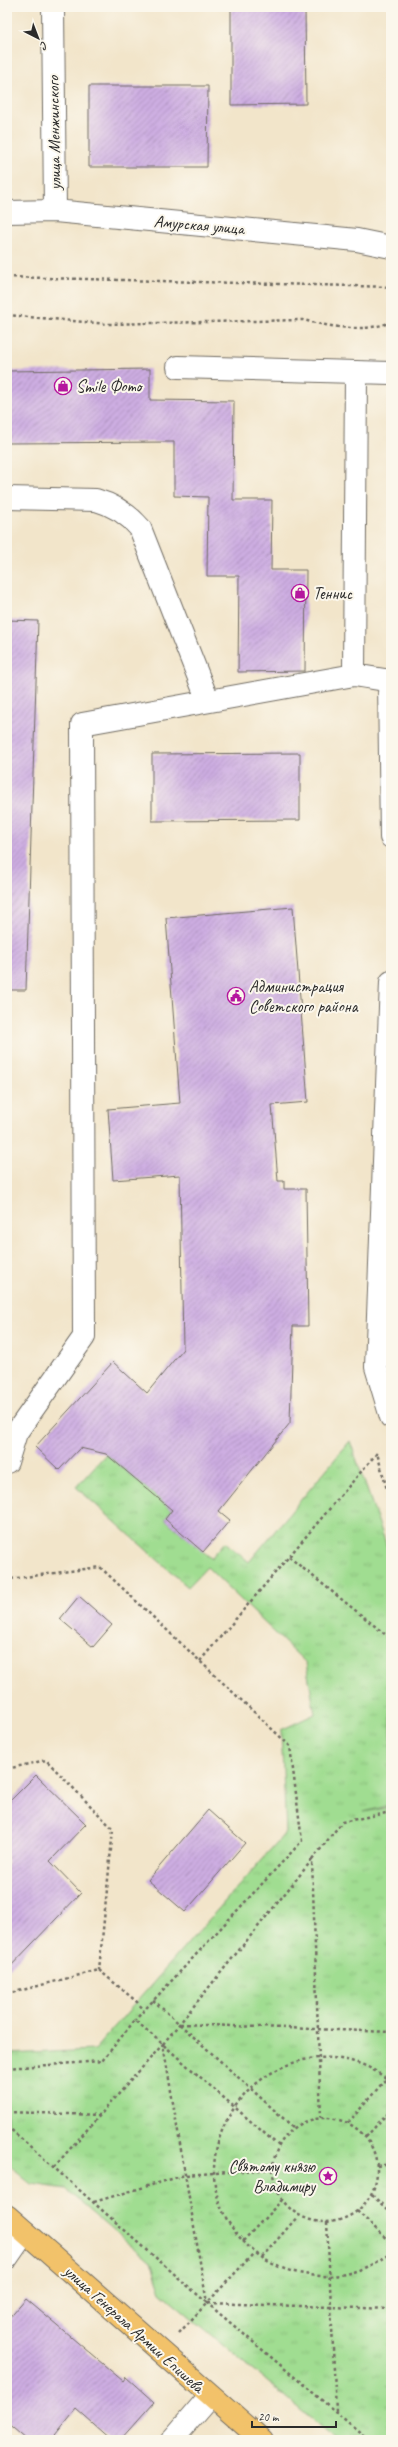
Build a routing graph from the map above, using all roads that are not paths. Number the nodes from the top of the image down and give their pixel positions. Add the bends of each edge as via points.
1 (53, 7) edge
2 (55, 211) junction
3 (7, 212) edge
4 (391, 247) edge
5 (178, 367) dead end
6 (356, 372) junction
7 (391, 373) edge
8 (7, 498) edge
9 (354, 675) junction
10 (390, 680) edge
11 (208, 701) junction
12 (391, 837) edge
13 (391, 982) edge
14 (391, 1417) edge
15 (7, 1462) edge
16 (7, 2216) edge
17 (25, 2232) junction
18 (7, 2258) edge
19 (210, 2396) junction
20 (172, 2440) edge
21 (262, 2440) edge

1 - 2 street, улица Менжинского
2 - 3 street, Амурская улица
2 - 4 street, Амурская улица via 357,240
5 - 6 street
6 - 7 street
6 - 9 street
8 - 11 street via 96,500 109,504 131,518 140,528
9 - 10 street
9 - 11 street
10 - 12 street
11 - 15 street via 82,724 84,1338 16,1433
13 - 14 street via 376,1367
16 - 17 main road, улица Генерала Армии Епишева
17 - 18 street
17 - 19 main road, улица Генерала Армии Епишева
19 - 20 street
19 - 21 main road, улица Генерала Армии Епишева

